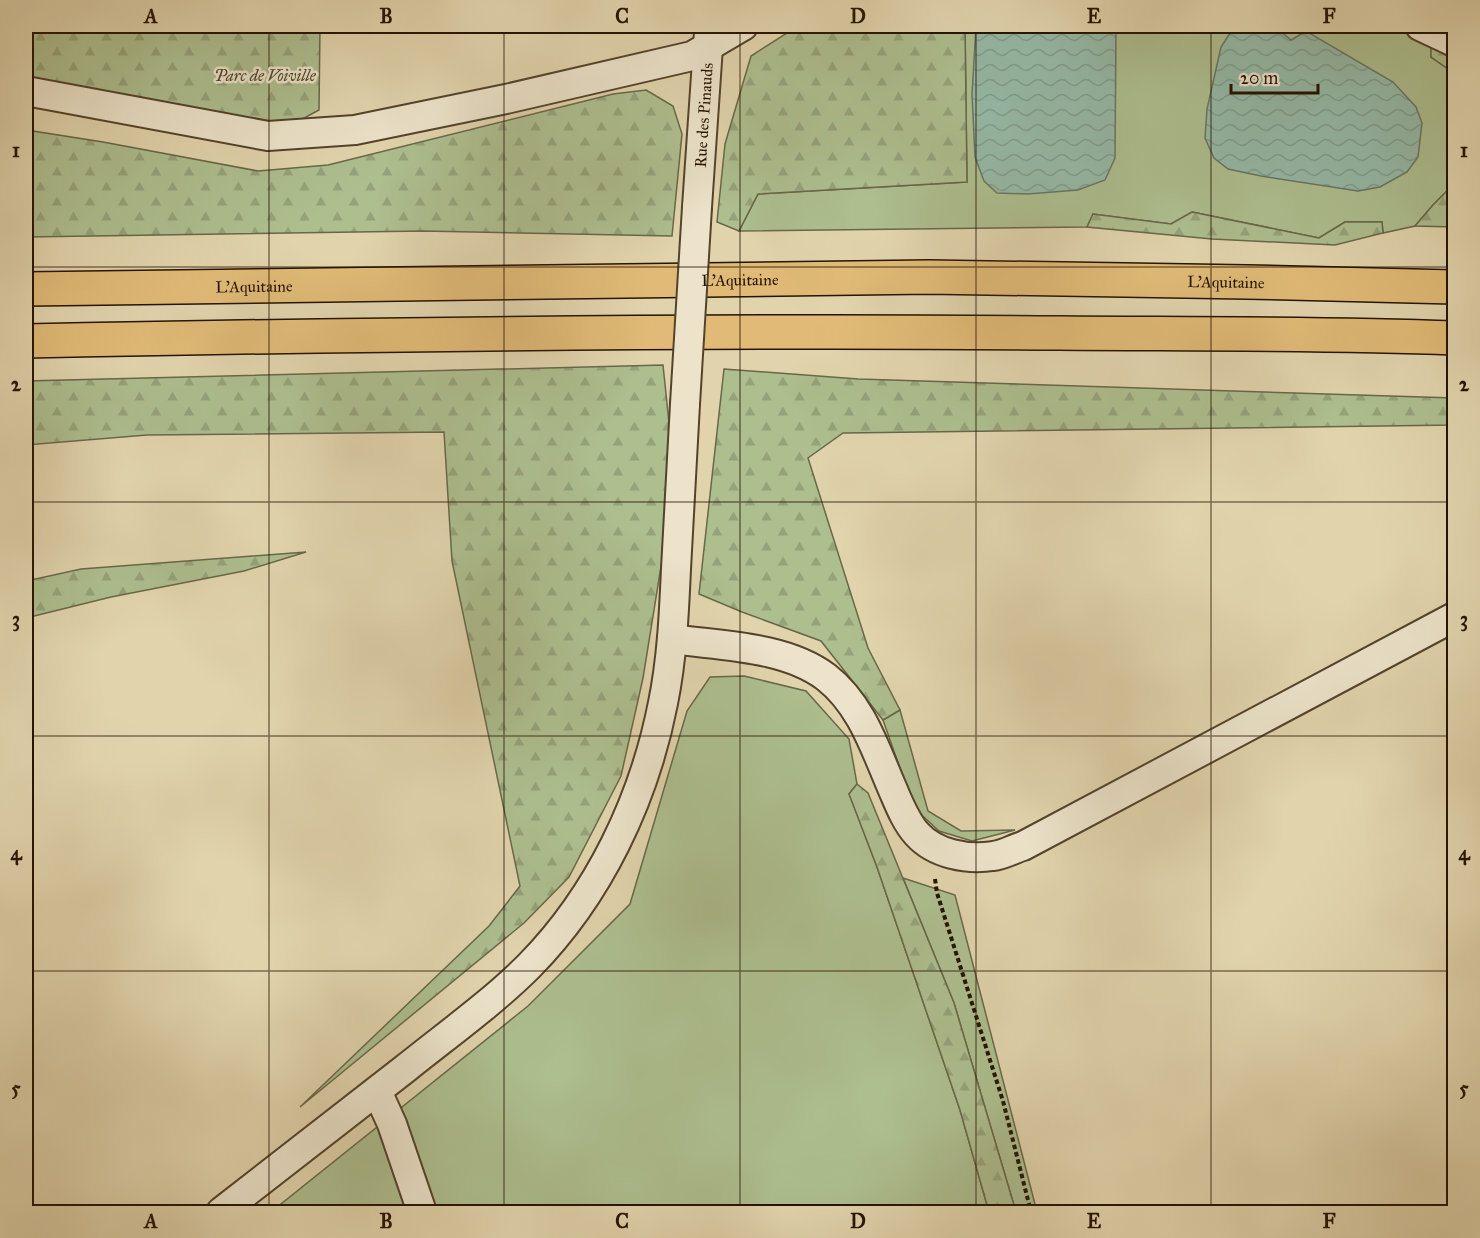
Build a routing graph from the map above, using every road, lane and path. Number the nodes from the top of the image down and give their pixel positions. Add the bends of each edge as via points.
1 (743, 26) edge
2 (1420, 26) edge
3 (709, 36) edge
4 (1455, 42) edge
5 (26, 91) edge
6 (1455, 287) edge
7 (26, 289) edge
8 (1455, 338) edge
9 (26, 340) edge
10 (1455, 617) edge
11 (672, 639) junction
12 (938, 849) junction
13 (377, 1091) junction
14 (221, 1212) edge
15 (422, 1212) edge
16 (1031, 1212) edge

1 - 3 street
2 - 4 street
3 - 5 street via 692,56 355,130 268,136
3 - 11 street, Rue des Pinauds, bridge
6 - 7 highway, L'Aquitaine via 929,277
8 - 9 highway via 592,332
10 - 12 street via 1023,846 994,856 964,857
11 - 12 street via 743,647 788,658 825,677 858,712 900,807 917,834
11 - 13 street, Rue des Pinauds via 664,702 652,748 620,834 591,887 529,966
12 - 16 path via 934,880 937,892 1003,1101
13 - 14 street, Rue des Pinauds
13 - 15 street

